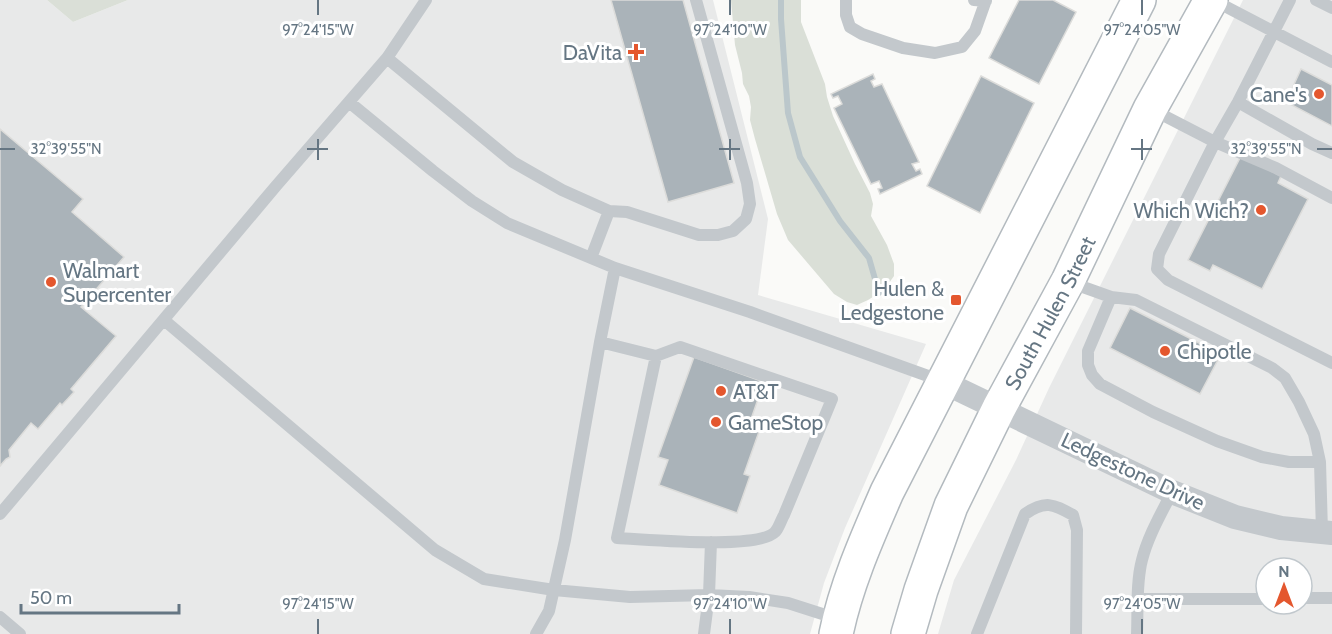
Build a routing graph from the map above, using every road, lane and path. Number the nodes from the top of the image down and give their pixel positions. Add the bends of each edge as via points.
1 (426, 0) edge
2 (696, 0) edge
3 (846, 0) edge
4 (974, 0) edge
5 (986, 0) edge
6 (1139, 0) edge
7 (1212, 0) edge
8 (1290, 0) edge
9 (1316, 0) edge
10 (1332, 8) edge
11 (1273, 32) junction
12 (387, 58) junction
13 (1332, 62) edge
14 (349, 102) junction
15 (1238, 102) junction
16 (1150, 109) junction
17 (1215, 142) junction
18 (1332, 153) edge
19 (1332, 198) edge
20 (609, 211) junction
21 (591, 258) junction
22 (615, 268) junction
23 (1068, 281) junction
24 (1111, 297) junction
25 (164, 320) junction
26 (600, 342) junction
27 (656, 357) junction
28 (1332, 363) edge
29 (943, 382) junction
30 (999, 408) junction
31 (1320, 462) junction
32 (1172, 492) junction
33 (0, 514) edge
34 (1327, 532) edge
35 (711, 542) junction
36 (554, 590) junction
37 (709, 595) junction
38 (1314, 598) edge
39 (1332, 598) edge
40 (1138, 599) junction
41 (1254, 599) edge
42 (0, 617) edge
43 (837, 627) edge
44 (20, 634) edge
45 (536, 634) edge
46 (704, 634) edge
47 (908, 634) edge
48 (976, 634) edge
49 (1076, 634) edge
50 (1137, 634) edge

1 - 12 lane
2 - 20 lane via 747,183 750,204 746,219 733,231 699,235 627,212
3 - 5 lane via 850,27 903,48 935,53 962,47 975,31
4 - 5 lane
6 - 29 main road
7 - 11 lane
7 - 16 main road, South Hulen Street
8 - 11 lane
9 - 10 lane
11 - 13 lane
11 - 15 lane
12 - 14 lane
12 - 20 lane via 513,162
14 - 21 lane via 472,201 507,223
14 - 25 lane
15 - 17 lane
15 - 18 lane
16 - 17 lane
16 - 23 main road, South Hulen Street
17 - 19 lane
17 - 28 lane via 1159,254 1157,268 1168,280
20 - 21 lane
21 - 22 lane
22 - 26 lane
22 - 29 lane
23 - 24 lane
23 - 30 main road, South Hulen Street
24 - 31 lane via 1136,300 1285,378 1314,434
24 - 31 lane via 1088,351 1088,365 1100,384 1153,412 1262,457
25 - 33 lane
25 - 36 lane via 435,550 484,579
26 - 27 lane
26 - 36 lane
27 - 35 lane via 617,538
27 - 35 lane via 680,347 832,399 774,532 761,539
29 - 30 street, Ledgestone Drive
29 - 43 main road via 887,492
30 - 32 street, Ledgestone Drive
30 - 47 main road, South Hulen Street via 951,506
31 - 34 lane
32 - 34 street, Ledgestone Drive via 1235,517 1281,528
32 - 40 lane via 1141,561
35 - 37 lane
36 - 37 lane via 630,597
36 - 45 lane via 549,611
37 - 43 lane via 788,603
37 - 46 lane
38 - 39 lane
40 - 41 lane
40 - 50 lane
42 - 44 lane
48 - 49 lane via 1025,514 1037,506 1055,505 1073,514 1077,530

